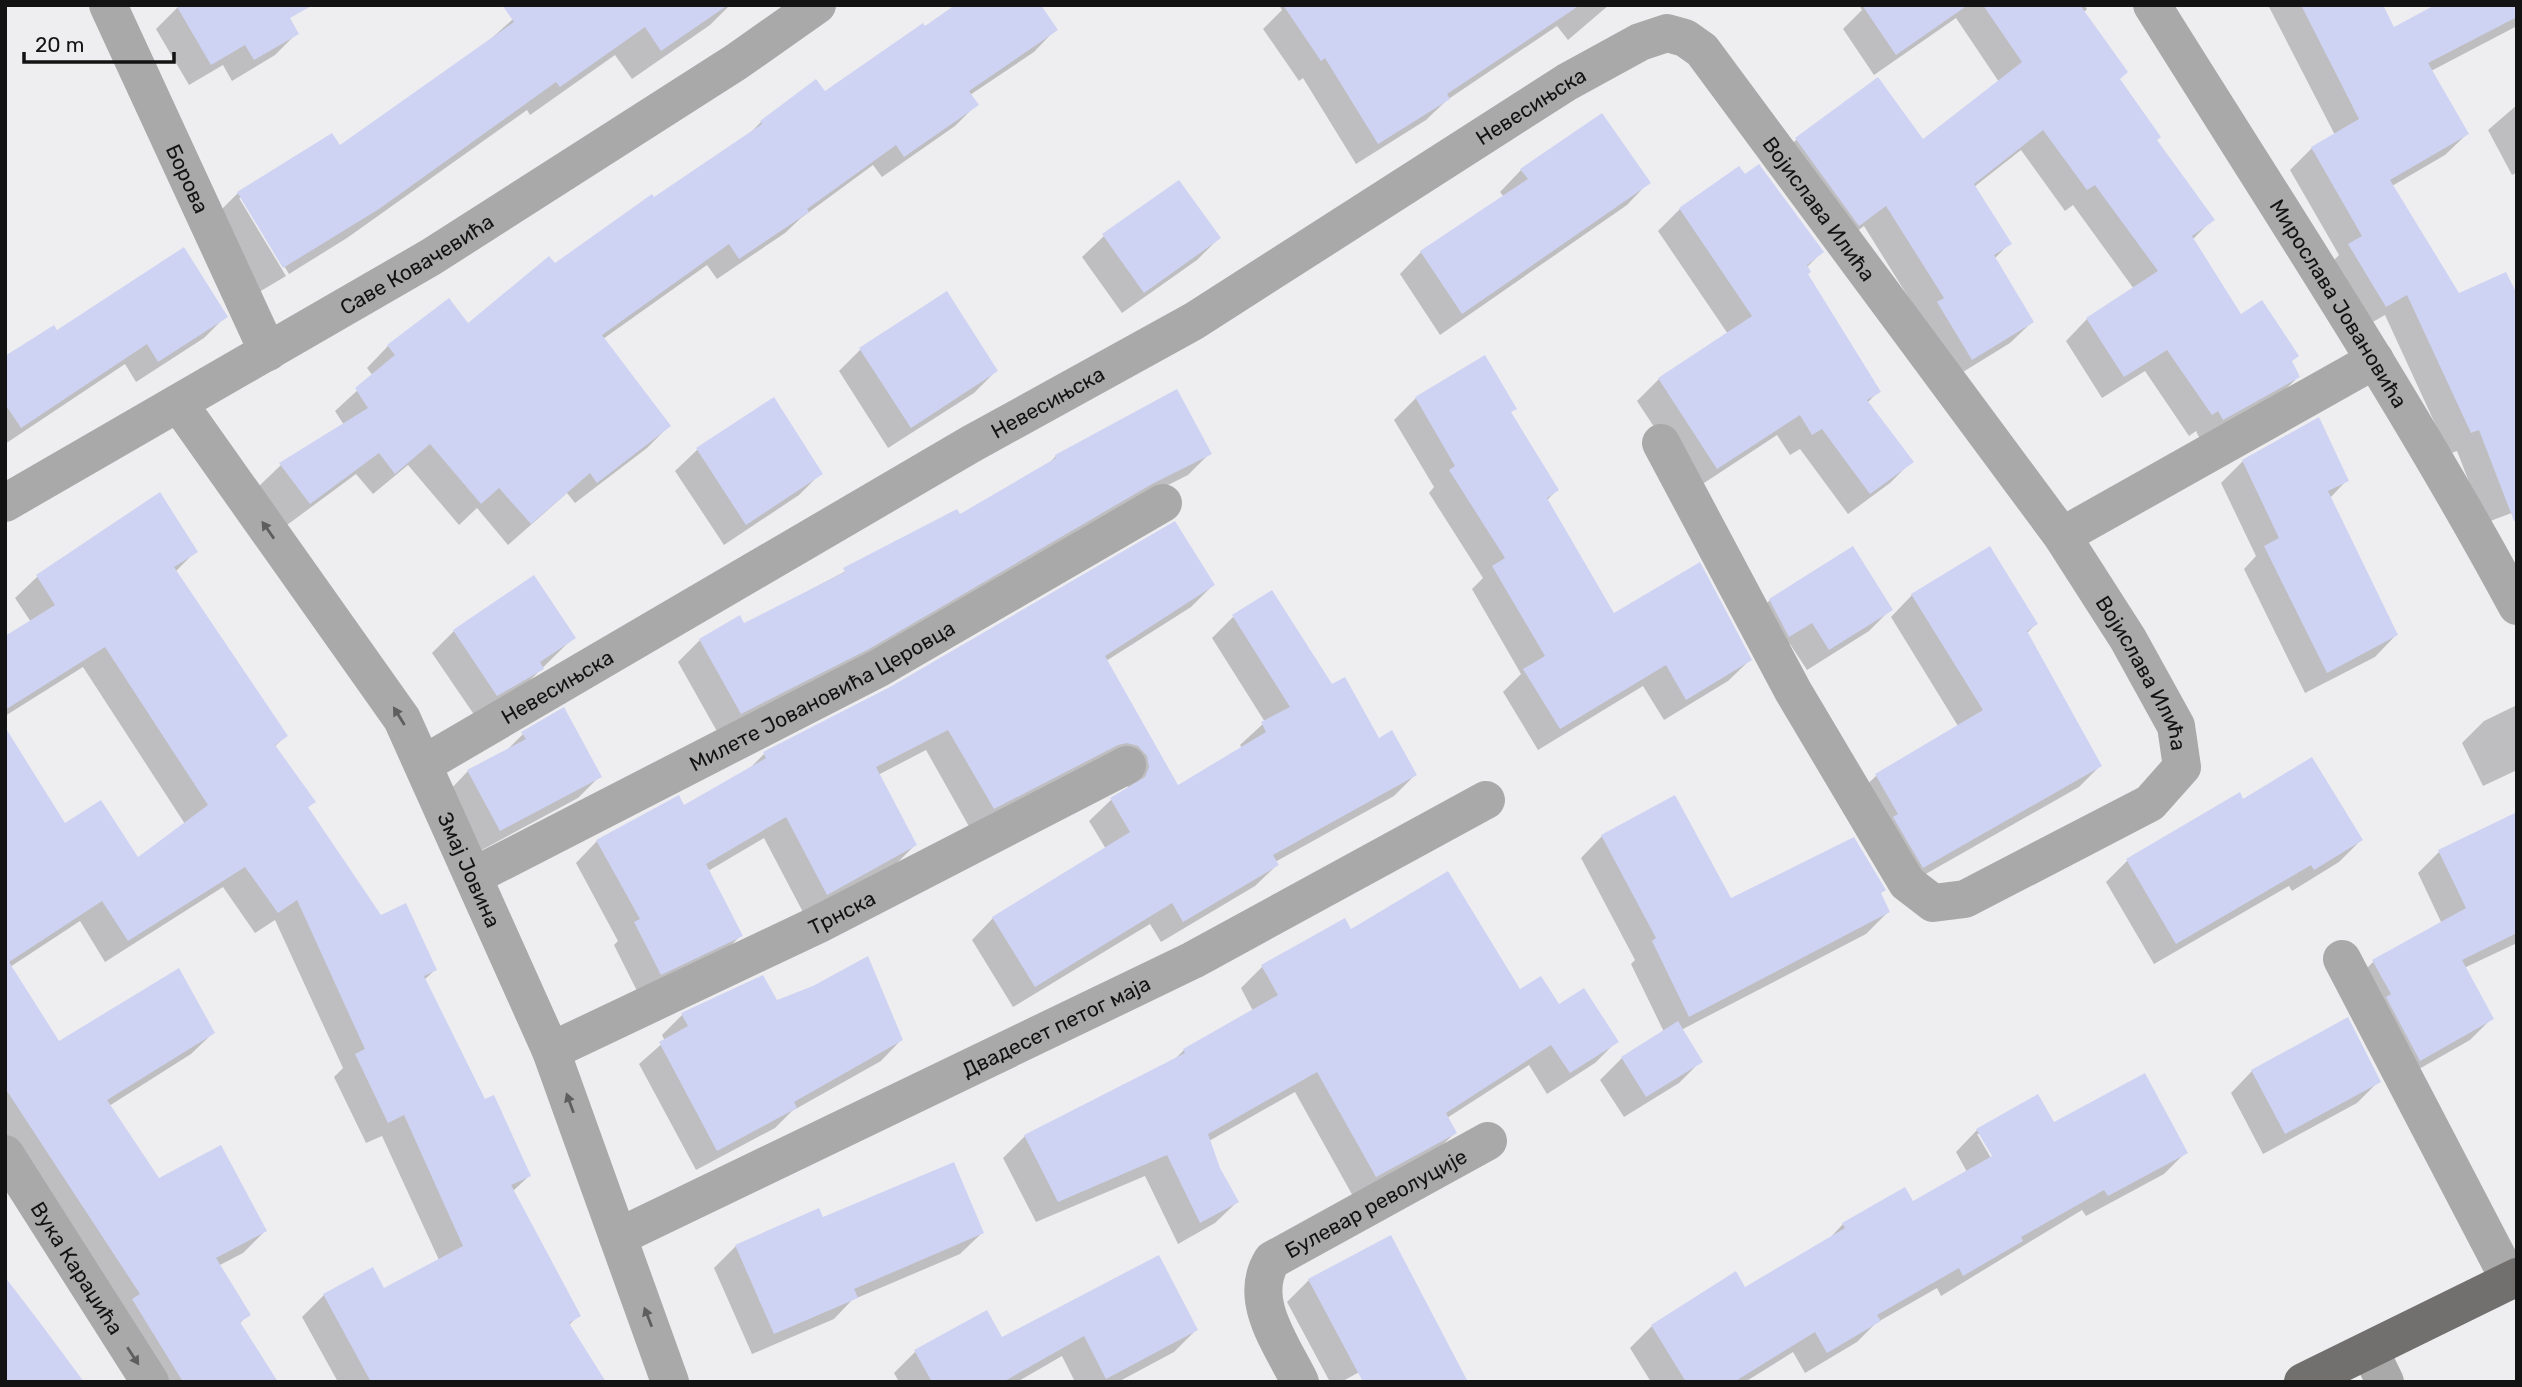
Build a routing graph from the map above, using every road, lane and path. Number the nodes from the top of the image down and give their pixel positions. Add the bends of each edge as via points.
1 (108, 5) edge
2 (817, 5) edge
3 (2152, 5) edge
4 (1667, 33) joint
5 (268, 352) junction
6 (2375, 360) junction
7 (179, 404) junction
8 (1661, 443) dead end
9 (5, 503) edge
10 (1163, 503) dead end
11 (2062, 536) junction
12 (2517, 606) edge
13 (424, 764) junction
14 (1127, 765) dead end
15 (1486, 800) dead end
16 (474, 876) junction
17 (2342, 959) dead end
18 (551, 1051) junction
19 (1488, 1142) dead end
20 (5, 1153) edge
21 (618, 1237) junction
22 (2513, 1279) edge
23 (2378, 1367) edge
24 (150, 1382) edge
25 (670, 1382) edge
26 (1300, 1382) edge
27 (2304, 1382) edge

1 - 5 street, Борова
2 - 5 street, Саве Ковачевића via 443,250
3 - 6 street, Мирослава Јовановића
4 - 11 street, Војислава Илића via 1702,50
4 - 13 street, Невесињска via 1640,42 1567,82 1194,321 971,444
5 - 7 street, Саве Ковачевића
6 - 11 street
6 - 12 street, Мирослава Јовановића
7 - 9 street, Саве Ковачевића
13 -> 7 street, Змај Јовина via 402,719
8 - 11 street, Војислава Илића via 1793,691 1907,883 1933,903 1965,899 2150,803 2182,767 2175,726 2128,639
10 - 16 street, Милете Јовановића Церовца via 878,668
13 - 16 street, Змај Јовина
14 - 18 street, Трнска via 819,924
15 - 21 street, Двадесет петог маја via 1193,960
16 - 18 street, Змај Јовина
17 - 22 street
21 -> 18 street, Змај Јовина
19 - 26 street, Булевар револуције via 1272,1260 1264,1272 1263,1306
20 -> 24 street, Вука Караџића
25 -> 21 street, Змај Јовина
22 - 23 main road
23 - 27 main road

